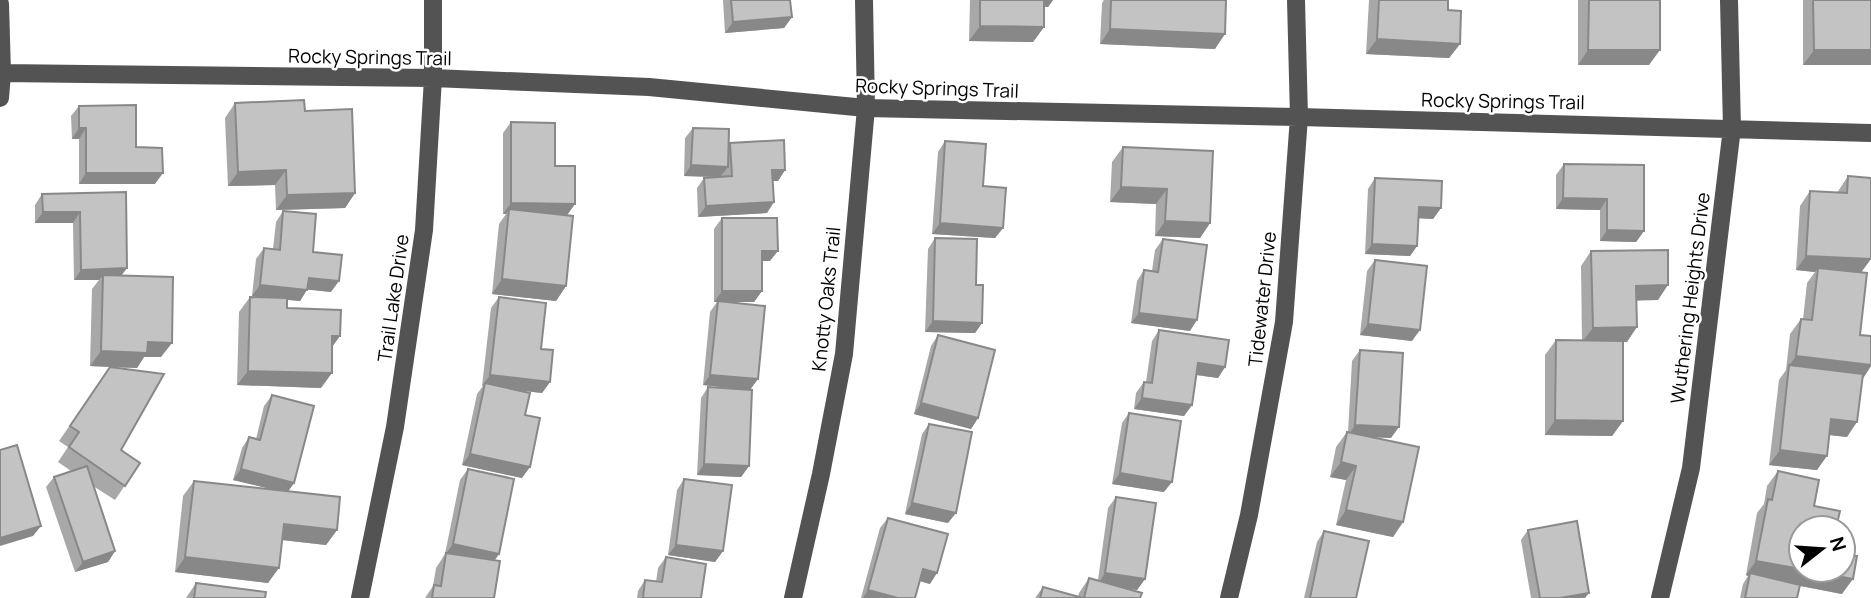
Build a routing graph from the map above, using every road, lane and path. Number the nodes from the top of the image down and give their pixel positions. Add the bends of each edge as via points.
1 (433, 0) edge
2 (864, 0) edge
3 (1296, 0) edge
4 (1728, 0) edge
5 (0, 4) edge
6 (2, 74) junction
7 (433, 78) junction
8 (0, 98) edge
9 (866, 108) junction
10 (1299, 117) junction
11 (1732, 128) junction
12 (1871, 133) edge
13 (360, 598) edge
14 (793, 598) edge
15 (1229, 598) edge
16 (1660, 598) edge

1 - 7 street, Trail Lake Drive
2 - 9 street, Knotty Oaks Trail
3 - 10 street, Tidewater Drive
4 - 11 street, Wuthering Heights Drive
5 - 6 street
6 - 7 street, Rocky Springs Trail
6 - 8 street
7 - 9 street, Rocky Springs Trail via 649,87
7 - 13 street, Trail Lake Drive via 424,230 395,427
9 - 10 street, Rocky Springs Trail
9 - 14 street, Knotty Oaks Trail via 844,354
10 - 11 street, Rocky Springs Trail
10 - 15 street, Tidewater Drive via 1284,322
11 - 12 street, Rocky Springs Trail
11 - 16 street, Wuthering Heights Drive via 1691,468

